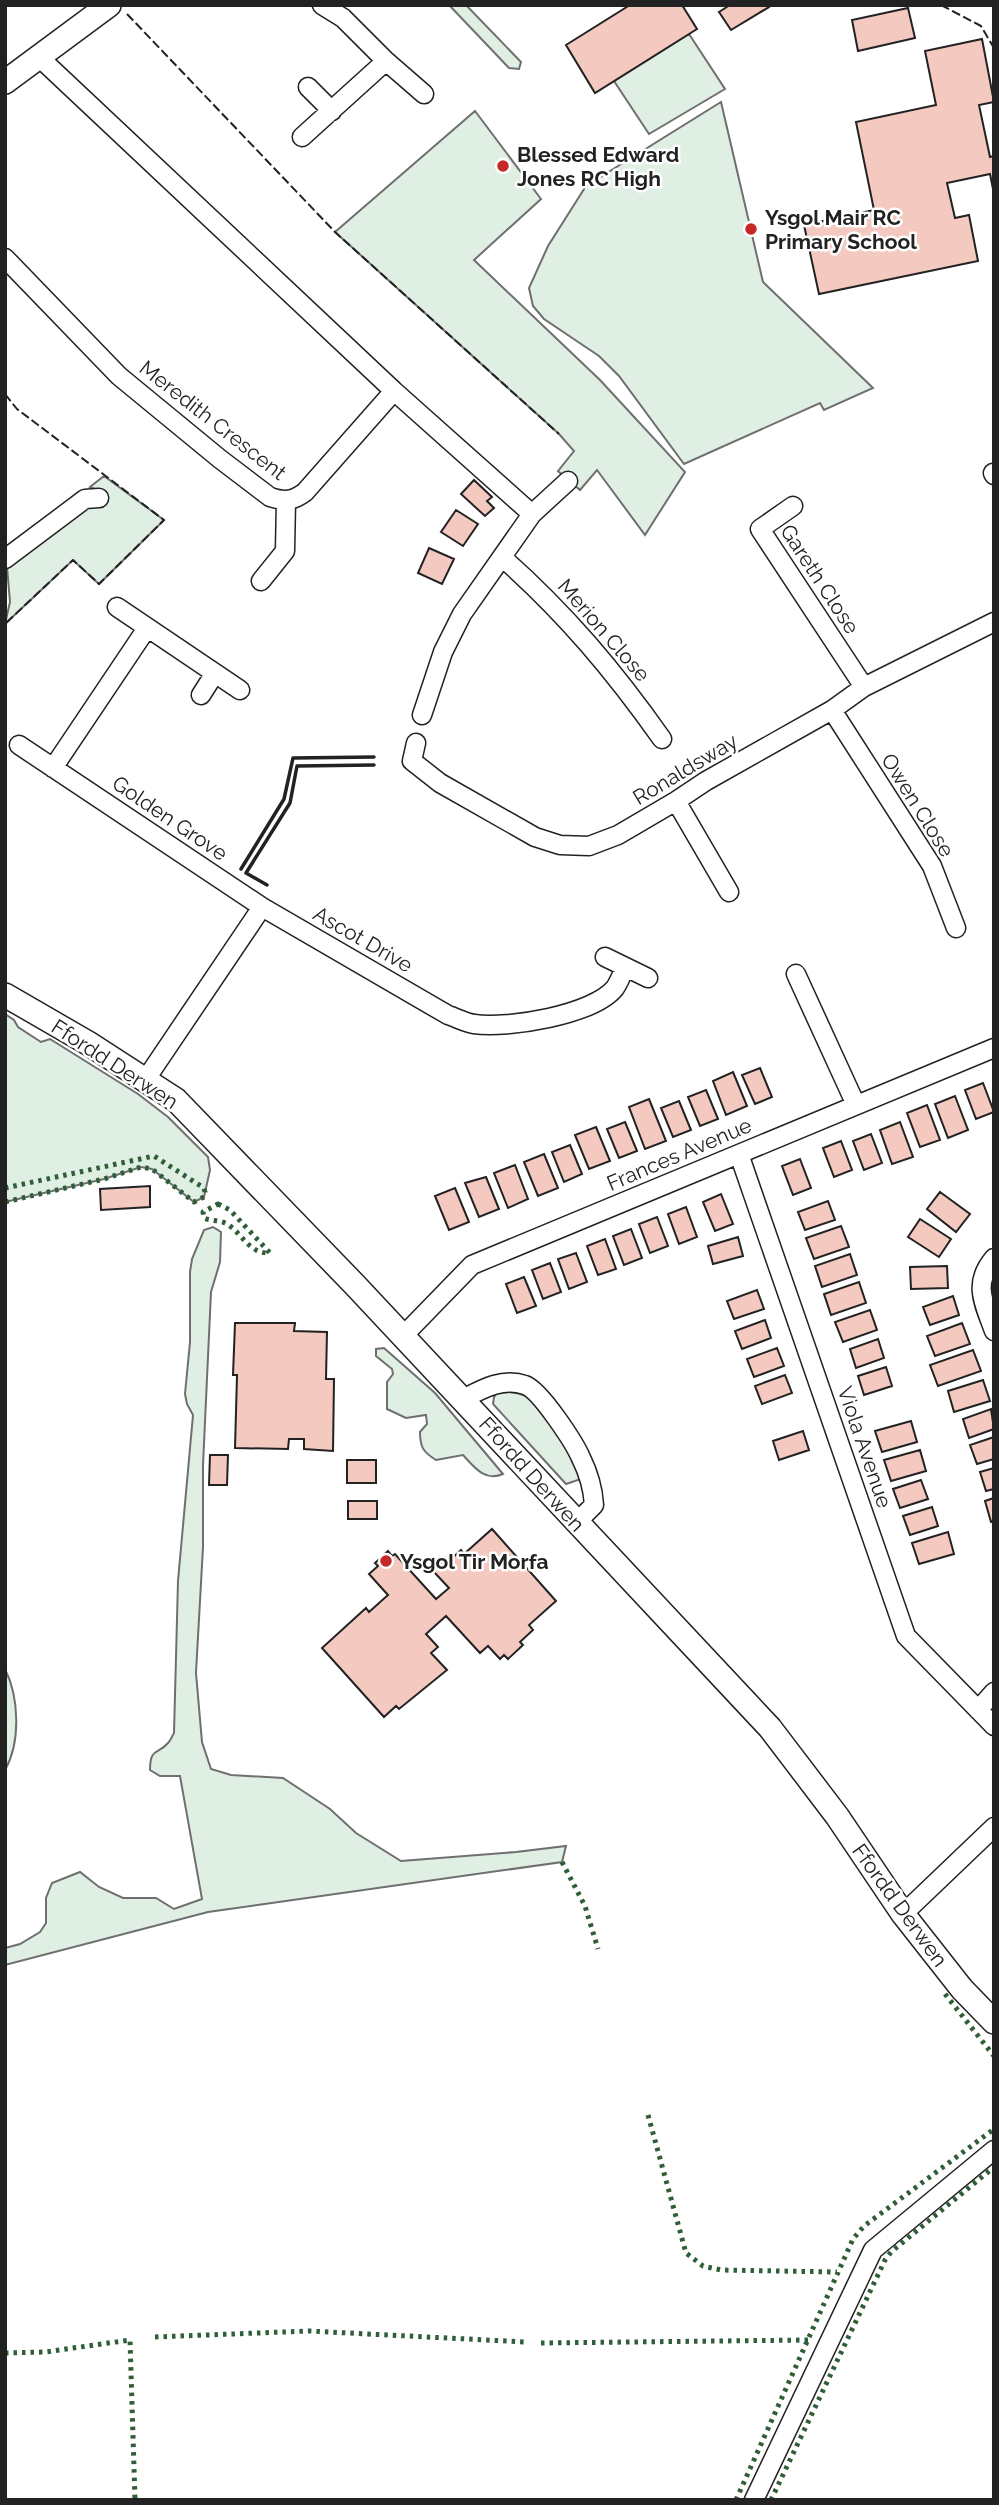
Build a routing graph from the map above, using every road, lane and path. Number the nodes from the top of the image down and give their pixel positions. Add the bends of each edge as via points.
1 (109, 5) edge
2 (322, 5) edge
3 (40, 58) junction
4 (386, 61) junction
5 (5, 82) edge
6 (308, 87) dead end
7 (424, 94) dead end
8 (332, 111) junction
9 (302, 137) dead end
10 (5, 258) edge
11 (394, 391) junction
12 (568, 481) dead end
13 (99, 498) dead end
14 (286, 501) junction
15 (793, 506) dead end
16 (532, 514) junction
17 (503, 558) junction
18 (5, 559) edge
19 (261, 581) dead end
20 (117, 607) dead end
21 (994, 622) edge
22 (147, 628) junction
23 (215, 673) junction
24 (864, 687) junction
25 (240, 690) dead end
26 (201, 695) dead end
27 (832, 710) junction
28 (422, 715) dead end
29 (662, 740) dead end
30 (416, 743) dead end
31 (19, 745) dead end
32 (53, 768) junction
33 (676, 802) junction
34 (729, 892) dead end
35 (262, 907) junction
36 (956, 928) dead end
37 (605, 957) dead end
38 (625, 968) junction
39 (796, 974) dead end
40 (649, 978) dead end
41 (5, 995) edge
42 (994, 1048) edge
43 (146, 1079) junction
44 (856, 1105) junction
45 (739, 1154) junction
46 (994, 1258) edge
47 (994, 1331) edge
48 (404, 1335) junction
49 (463, 1399) junction
50 (576, 1522) junction
51 (994, 1692) edge
52 (978, 1710) junction
53 (994, 1726) edge
54 (994, 1827) edge
55 (903, 1914) junction
56 (994, 2022) edge
57 (994, 2150) edge
58 (754, 2500) edge

1 - 3 street
2 - 4 street via 343,18
3 - 5 street
3 - 11 street
4 - 7 street
4 - 8 street
6 - 8 street
8 - 9 street
10 - 14 street, Meredith Crescent via 119,376 270,497
11 - 14 street, Meredith Crescent via 305,492
11 - 16 street
12 - 16 street
13 - 18 street via 85,499
14 - 19 street via 285,551
15 - 24 street, Gareth Close via 760,529
16 - 17 street
17 - 28 street via 462,614 443,652
17 - 29 street, Merion Close via 573,626 621,681
20 - 22 street
21 - 24 street, Ronaldsway
22 - 23 street
22 - 32 street
23 - 25 street
23 - 26 street
24 - 27 street, Ronaldsway
27 - 33 street, Ronaldsway
27 - 36 street, Owen Close via 932,866
30 - 33 street, Ronaldsway via 412,761 440,783 534,837 560,845 589,846
31 - 32 street, Golden Grove
32 - 35 street, Golden Grove
33 - 34 street
35 - 38 street, Ascot Drive via 448,1015 473,1024 506,1025 571,1013 598,1002 615,988
35 - 43 street
37 - 38 street
38 - 40 street
39 - 44 street
41 - 43 street, Ffordd Derwen
42 - 44 street, Frances Avenue
43 - 48 street, Ffordd Derwen via 200,1123
44 - 45 street, Frances Avenue
45 - 48 street, Frances Avenue via 472,1265
45 - 52 street, Viola Avenue via 906,1636
46 - 47 street via 983,1271 982,1297
48 - 49 street, Ffordd Derwen
49 - 50 street, Ffordd Derwen
49 - 50 street via 498,1383 527,1385 539,1394 581,1457 593,1490 594,1505
50 - 55 street, Ffordd Derwen via 770,1728
51 - 52 street
52 - 53 street, Viola Avenue
54 - 55 street
55 - 56 street, Ffordd Derwen
57 - 58 street via 873,2250

